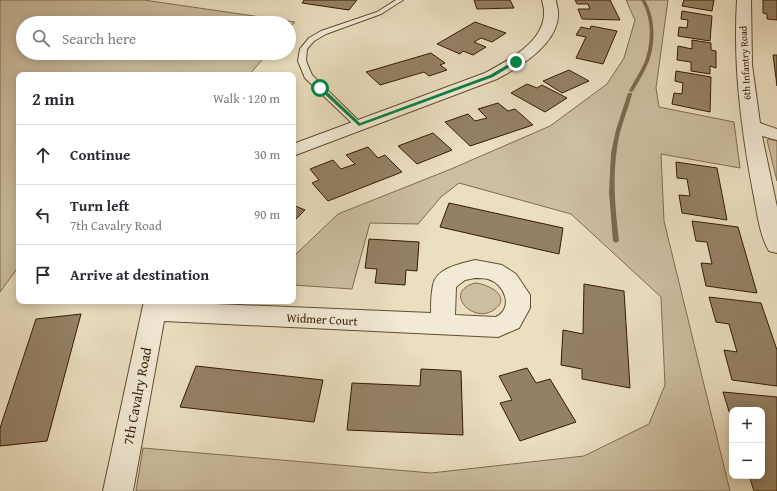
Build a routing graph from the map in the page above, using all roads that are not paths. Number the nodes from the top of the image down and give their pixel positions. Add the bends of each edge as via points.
1 (400, 0) edge
2 (548, 0) edge
3 (744, 0) edge
4 (359, 125) junction
5 (750, 126) junction
6 (777, 135) edge
7 (296, 149) edge
8 (770, 189) edge
9 (777, 245) edge
10 (155, 306) edge
11 (442, 324) dead end
12 (118, 491) edge

1 - 4 lane via 379,13 318,34 309,40 302,57 303,68 308,76
2 - 4 street via 551,7 550,22 544,35 516,62 492,76
3 - 5 street, 6th Infantry Road via 742,32
4 - 7 street
5 - 6 street
5 - 8 street, 6th Infantry Road
8 - 9 street, 6th Infantry Road via 770,224
10 - 11 street, Widmer Court
10 - 12 street, 7th Cavalry Road

